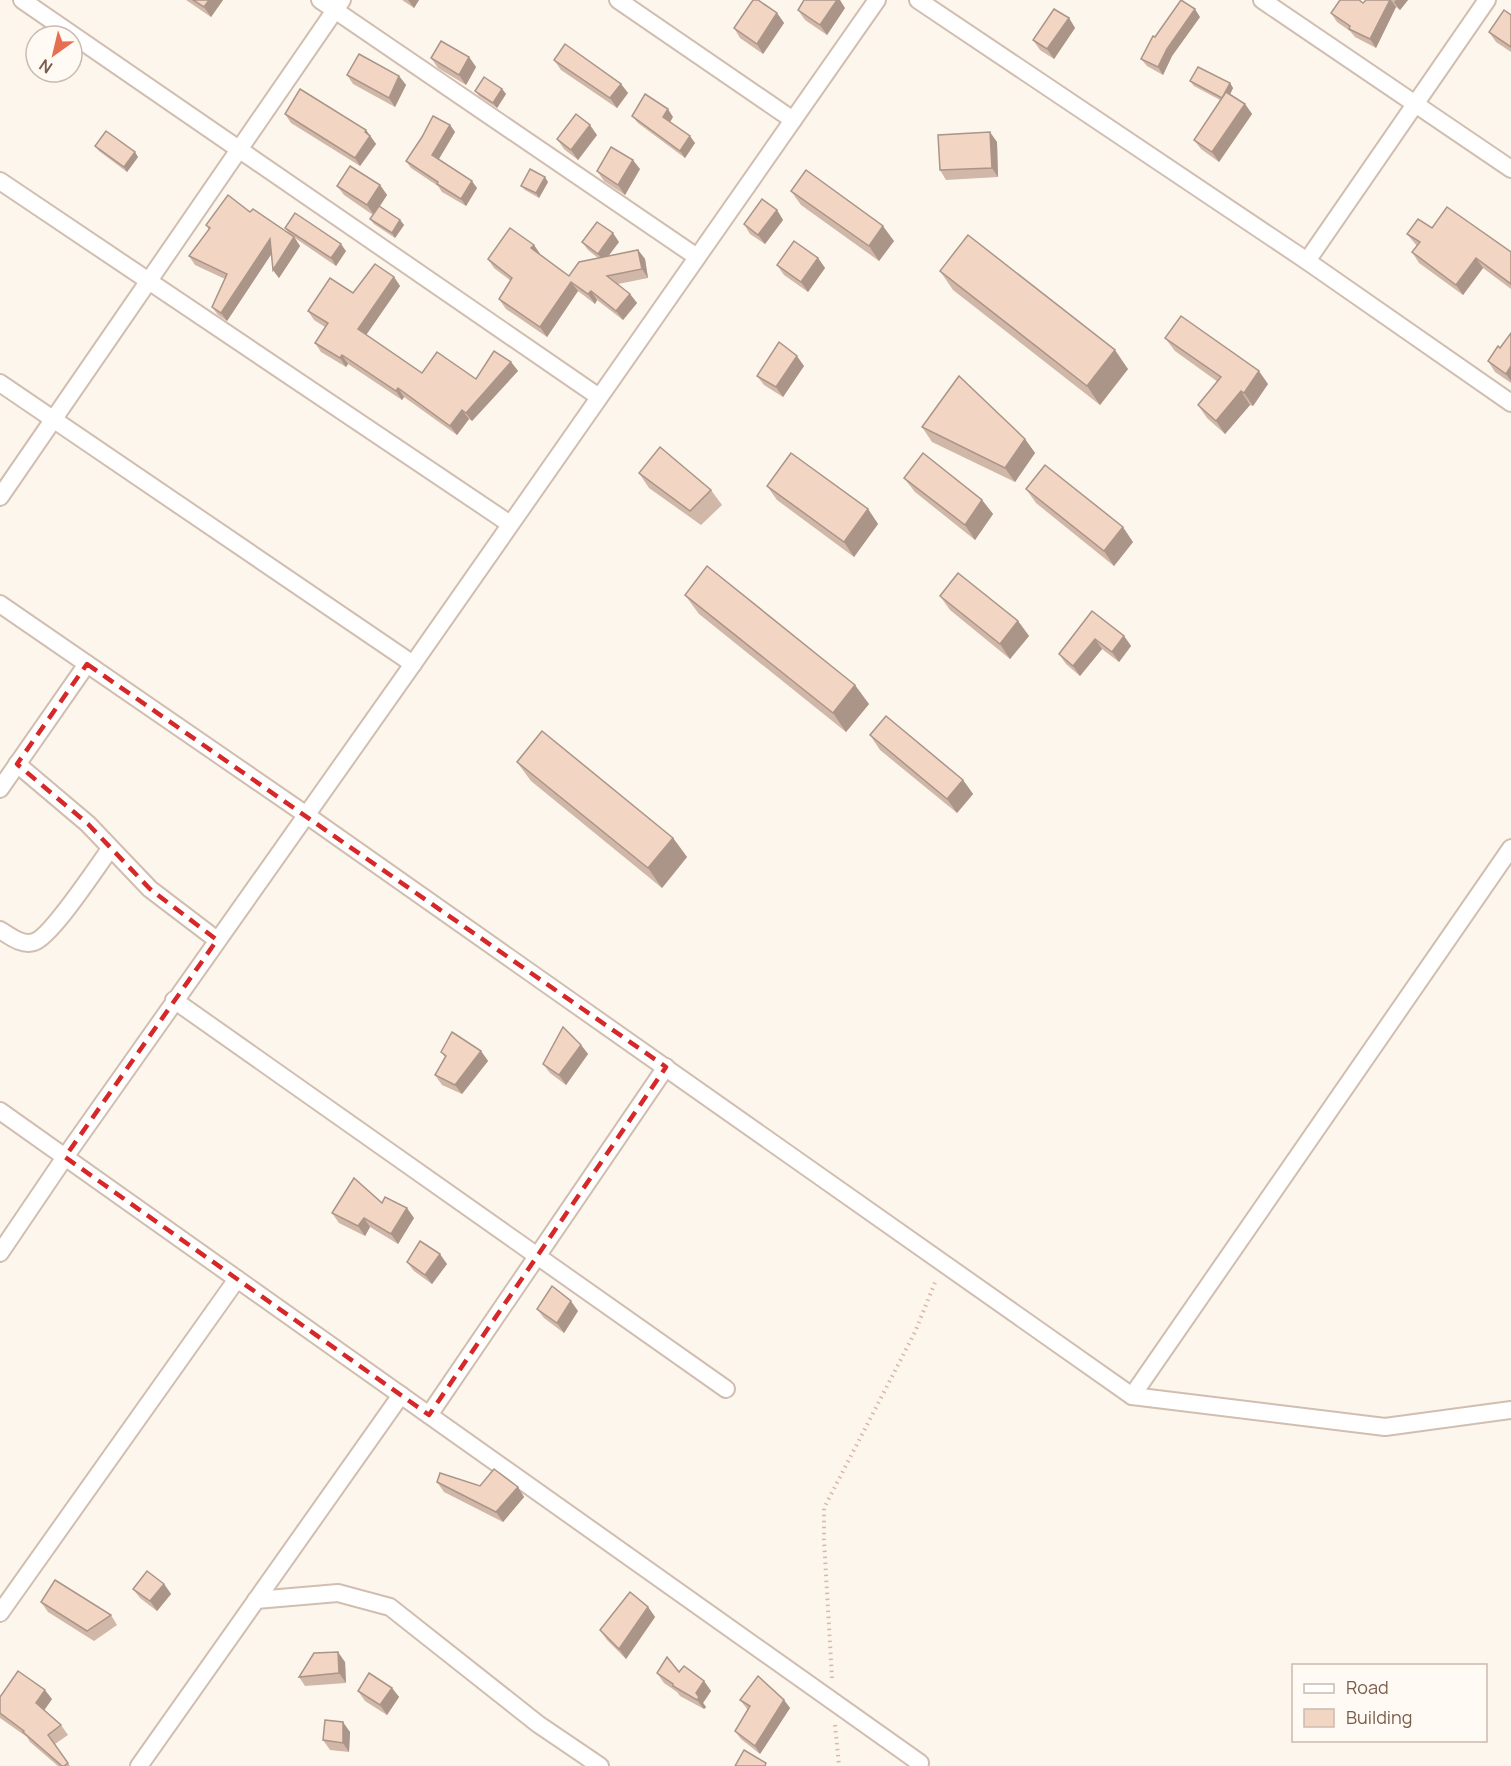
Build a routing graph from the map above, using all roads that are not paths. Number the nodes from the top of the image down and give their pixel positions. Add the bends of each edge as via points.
1 (22, 0) edge
2 (320, 0) edge
3 (618, 0) edge
4 (877, 0) edge
5 (918, 0) edge
6 (1262, 0) edge
7 (1487, 0) edge
8 (339, 5) edge
9 (1416, 103) junction
10 (793, 120) junction
11 (239, 150) junction
12 (1511, 169) edge
13 (0, 180) edge
14 (697, 257) junction
15 (1307, 261) junction
16 (149, 281) junction
17 (0, 383) edge
18 (599, 397) junction
19 (1511, 403) edge
20 (54, 419) junction
21 (0, 497) edge
22 (510, 524) junction
23 (0, 604) edge
24 (87, 664) junction
25 (413, 664) junction
26 (17, 764) junction
27 (0, 789) edge
28 (305, 814) junction
29 (1511, 848) edge
30 (110, 849) junction
31 (0, 930) edge
32 (217, 940) junction
33 (174, 1000) junction
34 (666, 1067) junction
35 (0, 1111) edge
36 (64, 1157) junction
37 (0, 1253) edge
38 (538, 1256) junction
39 (237, 1279) junction
40 (726, 1389) dead end
41 (401, 1395) junction
42 (1132, 1396) junction
43 (1511, 1410) edge
44 (429, 1415) junction
45 (256, 1600) junction
46 (0, 1612) edge
47 (920, 1763) dead end
48 (139, 1766) edge
49 (600, 1766) edge

1 - 11 street
2 - 8 street
3 - 10 street
4 - 10 street
5 - 15 street
6 - 9 street
7 - 9 street
8 - 11 street
8 - 14 street
9 - 12 street
9 - 15 street
10 - 14 street
11 - 16 street
11 - 18 street
13 - 16 street
14 - 18 street
15 - 19 street
16 - 20 street
16 - 22 street
17 - 20 street
18 - 22 street
20 - 21 street
20 - 25 street
22 - 25 street
23 - 24 street
24 - 26 street
24 - 28 street
25 - 28 street
26 - 27 street
26 - 30 street via 88,824
28 - 32 street
28 - 34 street
29 - 42 street
30 - 31 street via 51,929 35,942 22,943
30 - 32 street via 150,889
32 - 33 street
33 - 36 street
33 - 38 street
34 - 38 street
34 - 42 street
35 - 36 street
36 - 37 street
36 - 39 street
38 - 40 street
38 - 44 street
39 - 41 street
39 - 46 street
41 - 44 street
41 - 45 street
42 - 43 street via 1385,1427
44 - 47 street
45 - 48 street
45 - 49 street via 338,1593 390,1607 538,1724

